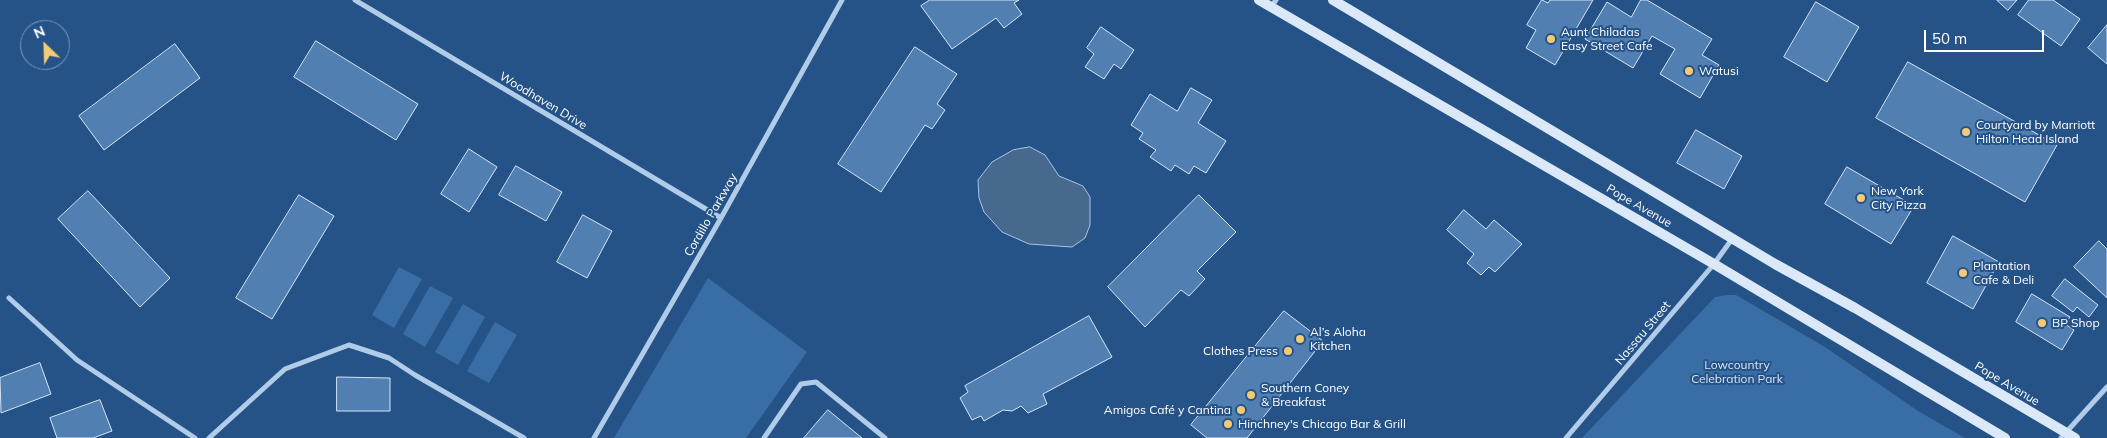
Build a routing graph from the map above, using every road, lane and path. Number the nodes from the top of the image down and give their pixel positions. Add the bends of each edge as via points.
1 (355, 0) edge
2 (842, 0) edge
3 (1259, 0) edge
4 (1333, 0) edge
5 (1274, 3) edge
6 (721, 218) junction
7 (1732, 237) junction
8 (1714, 264) junction
9 (9, 298) dead end
10 (2107, 387) edge
11 (2063, 435) edge
12 (195, 438) edge
13 (209, 438) edge
14 (524, 438) edge
15 (594, 438) edge
16 (764, 438) edge
17 (886, 438) edge
18 (1566, 438) edge
19 (2005, 438) edge
20 (2075, 438) edge

1 - 6 street, Woodhaven Drive
2 - 6 street, Cordillo Parkway
3 - 5 main road, Pope Avenue
4 - 7 main road, Pope Avenue
5 - 8 main road, Pope Avenue
6 - 15 street, Cordillo Parkway
7 - 8 street, Nassau Street
7 - 11 main road, Pope Avenue via 1856,308
8 - 18 street, Nassau Street
8 - 19 main road, Pope Avenue
9 - 12 street via 77,360
10 - 11 street
11 - 20 main road, Pope Avenue
13 - 14 street via 285,369 349,346 389,358
16 - 17 street via 800,384 816,382

